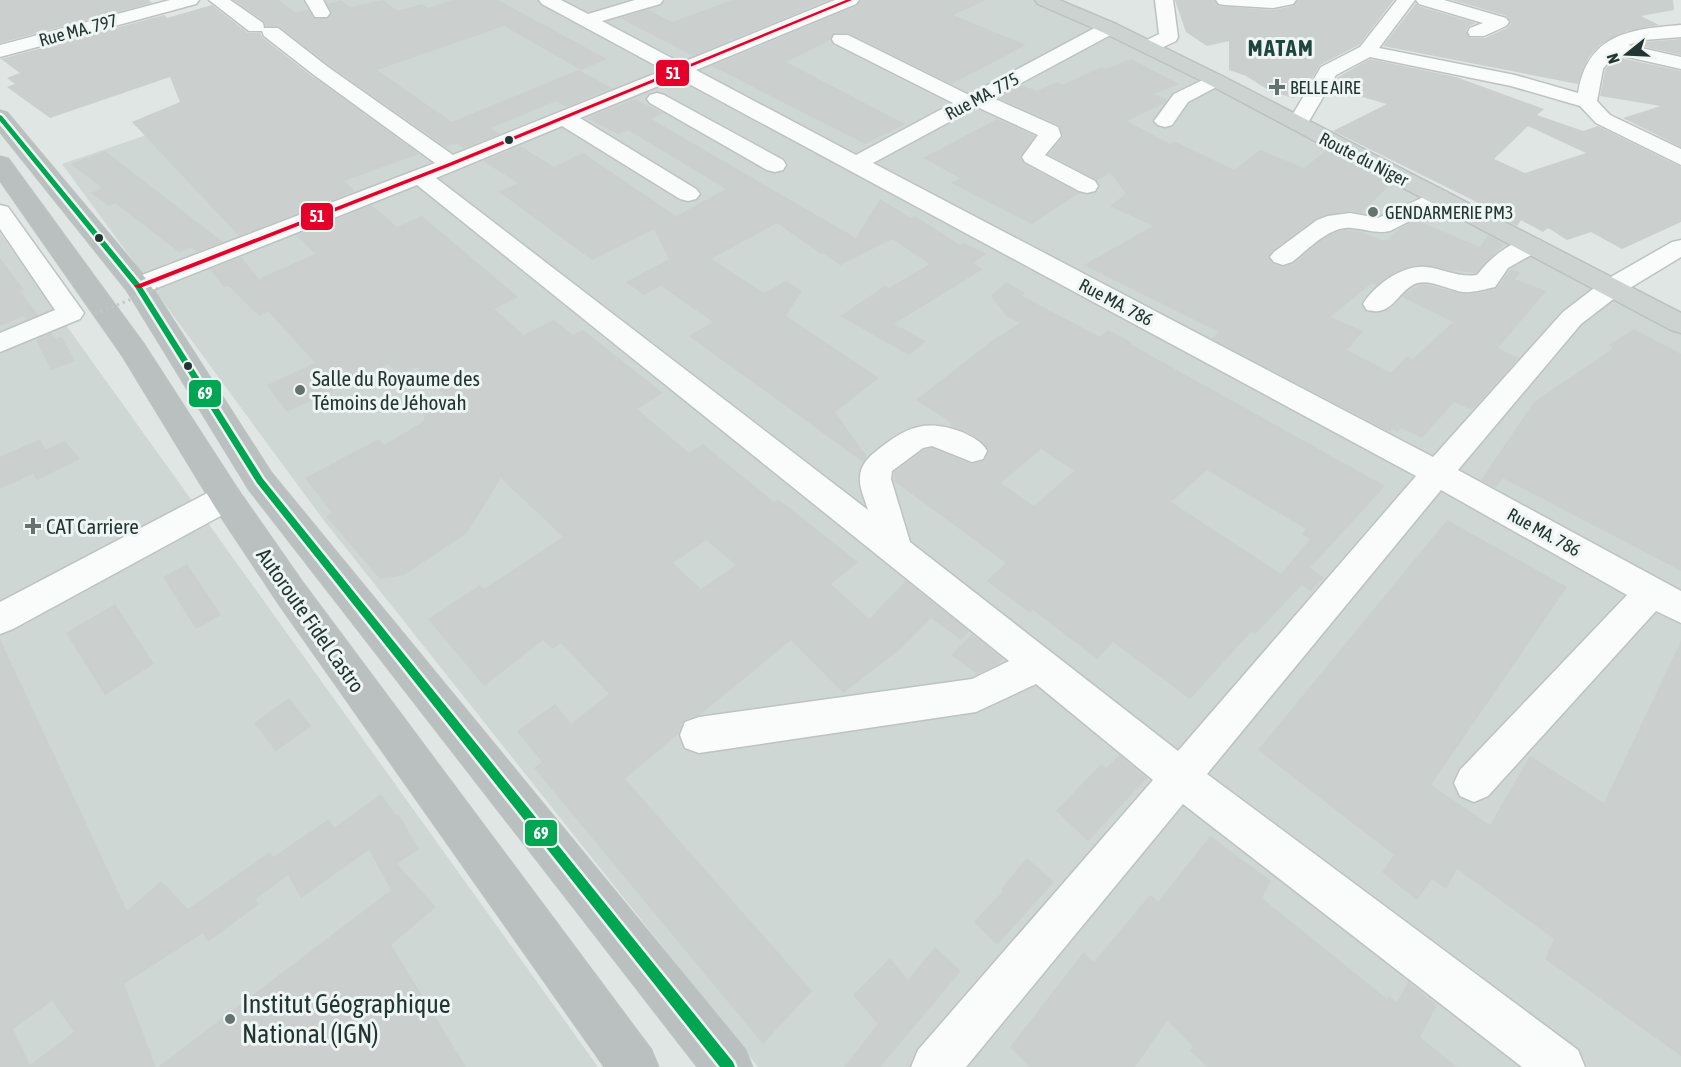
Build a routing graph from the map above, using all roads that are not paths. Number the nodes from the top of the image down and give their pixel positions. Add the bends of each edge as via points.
1 (190, 0) edge
2 (218, 0) edge
3 (548, 0) edge
4 (654, 0) edge
5 (850, 0) edge
6 (1044, 0) edge
7 (1164, 0) edge
8 (1225, 0) edge
9 (1287, 0) edge
10 (1406, 0) edge
11 (1425, 0) edge
12 (586, 20) junction
13 (1109, 28) junction
14 (1681, 31) edge
15 (1477, 33) dead end
16 (841, 39) dead end
17 (1609, 46) junction
18 (1148, 47) junction
19 (0, 51) edge
20 (1367, 51) junction
21 (1681, 63) edge
22 (679, 69) junction
23 (1215, 81) junction
24 (657, 99) dead end
25 (973, 101) junction
26 (1587, 102) junction
27 (0, 117) edge
28 (563, 117) junction
29 (1165, 121) dead end
30 (780, 123) junction
31 (1298, 124) junction
32 (737, 144) junction
33 (1681, 158) edge
34 (0, 164) edge
35 (855, 164) junction
36 (775, 165) dead end
37 (435, 170) junction
38 (1087, 186) dead end
39 (688, 194) dead end
40 (1439, 197) junction
41 (0, 212) edge
42 (1531, 245) junction
43 (1681, 247) edge
44 (1283, 256) dead end
45 (149, 287) junction
46 (1611, 288) junction
47 (1376, 304) dead end
48 (1681, 324) edge
49 (0, 343) edge
50 (972, 451) dead end
51 (1437, 473) junction
52 (226, 498) junction
53 (895, 549) junction
54 (1666, 600) edge
55 (0, 619) edge
56 (1038, 665) junction
57 (699, 735) dead end
58 (1181, 778) junction
59 (1474, 783) dead end
60 (634, 1067) edge
61 (728, 1067) edge
62 (935, 1067) edge
63 (1562, 1067) edge

1 - 19 street, Rue MA. 797
2 - 37 street via 321,71
3 - 12 street, Rue MA. 786
4 - 12 street
5 - 22 street
6 - 13 main road, Route du Niger
7 - 18 street via 1169,36
8 - 9 street
10 - 20 street
11 - 15 street via 1500,22
12 - 22 street, Rue MA. 786
13 - 18 main road, Route du Niger
13 - 25 street, Rue MA. 775
14 - 17 street via 1628,38
16 - 25 street
17 - 21 street
17 - 26 street via 1594,66
18 - 23 main road, Route du Niger
20 - 26 street via 1515,81
20 - 31 street via 1328,71
22 - 28 street
22 - 30 street, Rue MA. 786
23 - 29 street via 1181,98
23 - 31 main road, Route du Niger
24 - 32 street
25 - 35 street, Rue MA. 775
25 - 38 street via 1050,132 1033,157
26 - 33 street via 1603,119
27 - 45 highway, Autoroute Fidel Castro
28 - 37 street
28 - 39 street
30 - 32 street
30 - 35 street, Rue MA. 786
31 - 40 main road, Route du Niger
32 - 36 street
34 - 52 highway, Autoroute Fidel Castro via 134,351
35 - 51 street, Rue MA. 786
37 - 45 street
37 - 53 street
40 - 42 main road, Route du Niger
40 - 44 street via 1382,226 1336,221
41 - 49 street via 83,314
42 - 46 main road, Route du Niger
42 - 47 street via 1499,263 1486,281 1472,285 1417,275 1407,278
43 - 46 street
45 - 61 highway, Autoroute Fidel Castro via 260,481
46 - 48 main road, Route du Niger
46 - 51 street via 1572,318
50 - 53 street via 952,439 928,433 916,436 878,466 875,479
51 - 54 street, Rue MA. 786
51 - 58 street
52 - 55 street
52 - 60 highway, Autoroute Fidel Castro
53 - 56 street
54 - 59 street
56 - 57 street via 976,695
56 - 58 street
58 - 62 street
58 - 63 street

